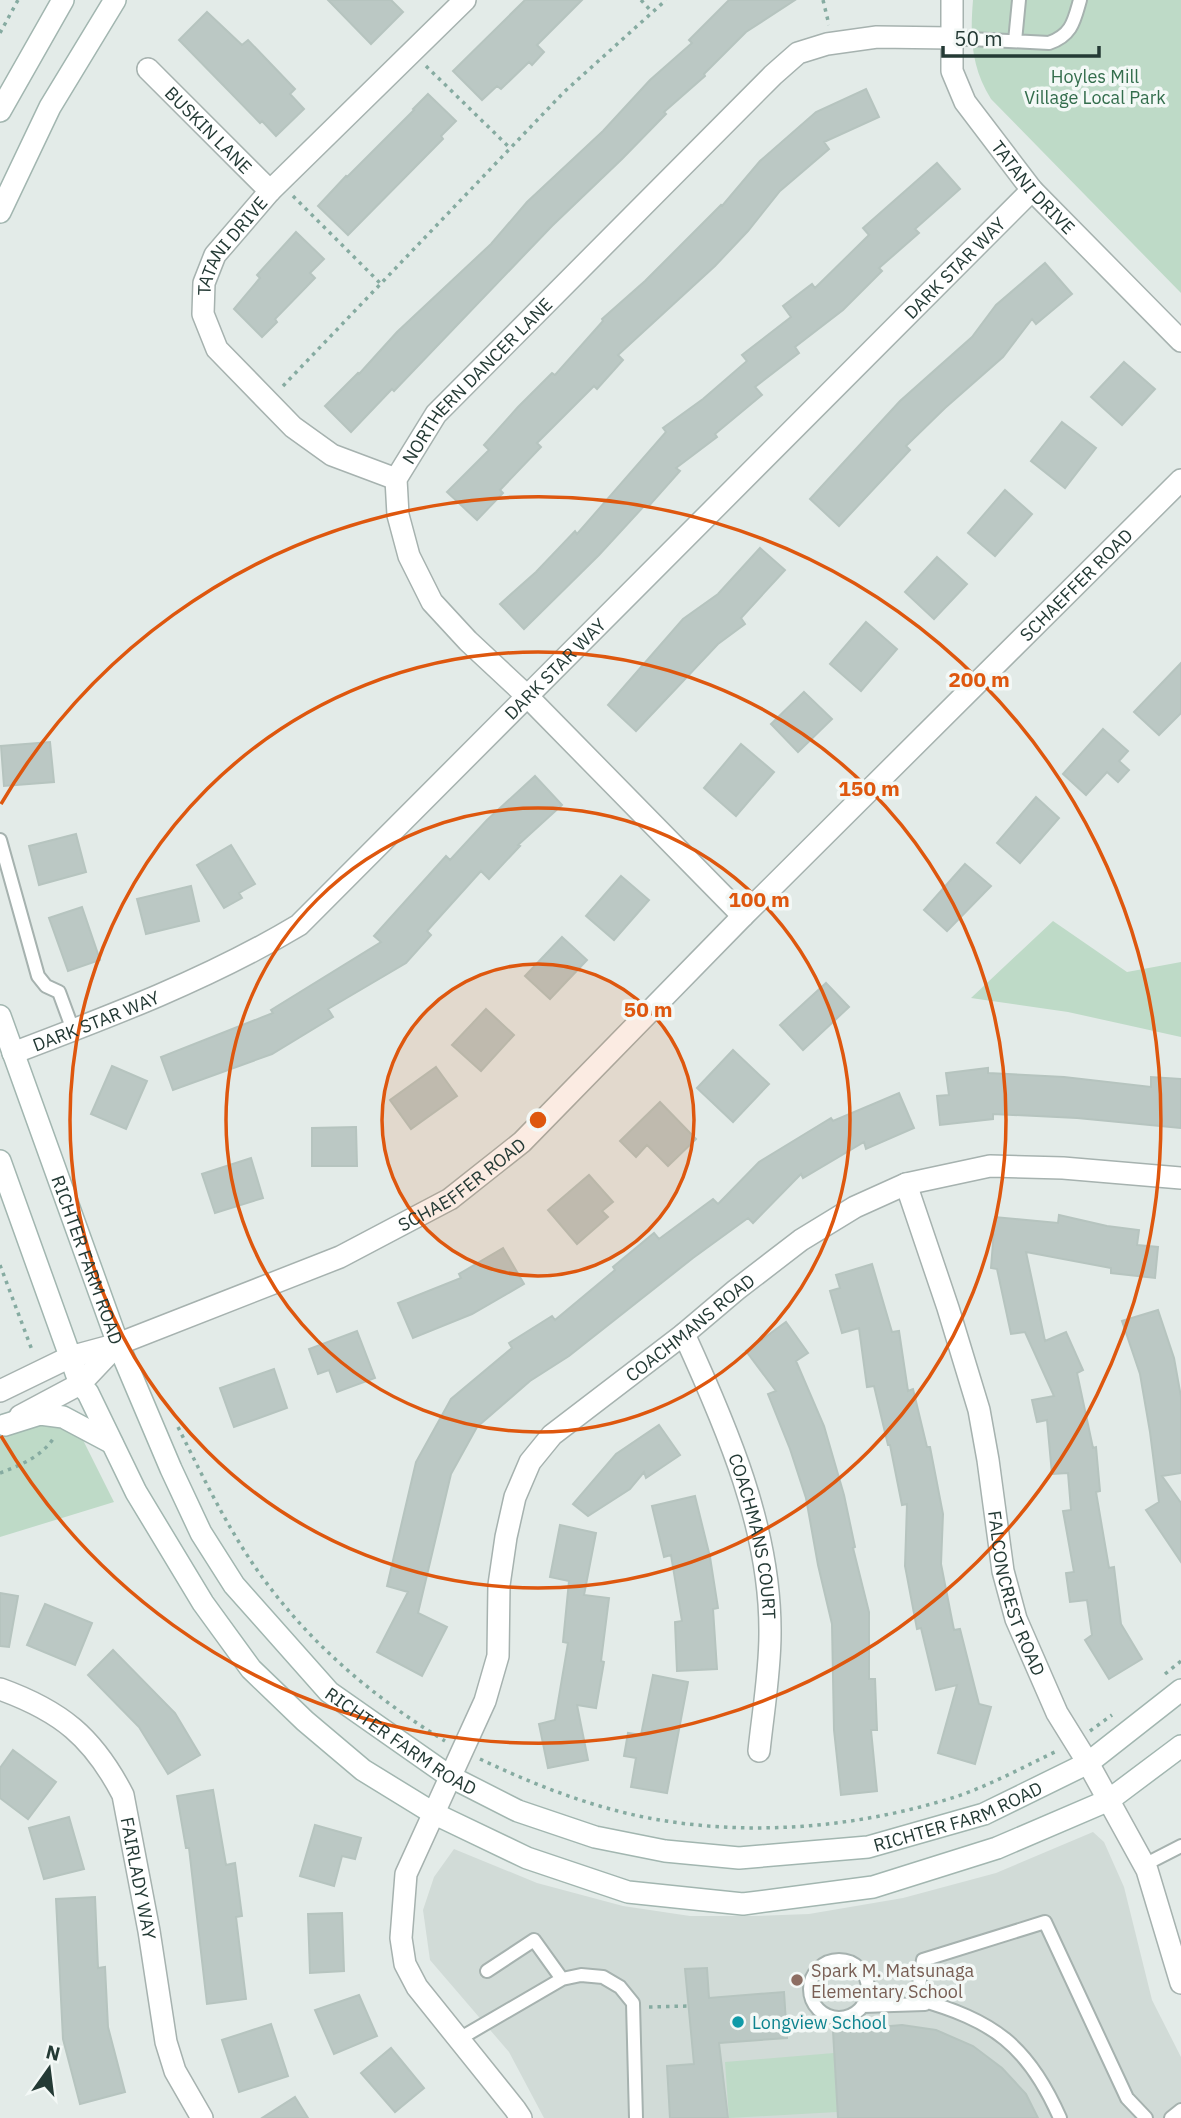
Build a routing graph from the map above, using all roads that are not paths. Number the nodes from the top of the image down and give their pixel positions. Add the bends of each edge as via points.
1 (63, 0) edge
2 (115, 0) edge
3 (952, 0) edge
4 (1019, 0) edge
5 (1080, 0) edge
6 (455, 3) edge
7 (951, 38) junction
8 (1015, 41) junction
9 (148, 69) dead end
10 (0, 111) edge
11 (275, 187) junction
12 (1032, 190) junction
13 (0, 212) edge
14 (1181, 341) edge
15 (396, 479) junction
16 (1181, 480) edge
17 (528, 696) junction
18 (0, 839) edge
19 (743, 916) junction
20 (0, 1016) edge
21 (73, 1030) junction
22 (13, 1053) junction
23 (0, 1161) edge
24 (1181, 1178) edge
25 (906, 1184) junction
26 (684, 1334) junction
27 (118, 1344) junction
28 (70, 1357) junction
29 (80, 1384) junction
30 (0, 1391) edge
31 (3, 1426) edge
32 (112, 1443) junction
33 (0, 1689) edge
34 (1181, 1690) edge
35 (1181, 1746) edge
36 (759, 1751) dead end
37 (1088, 1763) junction
38 (449, 1776) junction
39 (1109, 1800) junction
40 (433, 1813) junction
41 (1181, 1846) edge
42 (1144, 1865) junction
43 (487, 1971) dead end
44 (562, 1979) junction
45 (1181, 1983) edge
46 (934, 2004) junction
47 (862, 2006) junction
48 (459, 2039) junction
49 (1181, 2110) edge
50 (202, 2118) edge
51 (521, 2118) edge
52 (636, 2118) edge
53 (1060, 2118) edge
54 (1146, 2118) edge
55 (1171, 2118) edge

1 - 10 street
2 - 13 street via 50,107
3 - 7 street, TATANI DRIVE
4 - 8 lane
5 - 8 lane via 1073,24 1062,39
6 - 11 street, TATANI DRIVE via 412,52
7 - 8 lane
7 - 12 street, TATANI DRIVE via 952,71 965,102
7 - 15 street, NORTHERN DANCER LANE via 877,37 798,53 436,414
9 - 11 street, BUSKIN LANE
11 - 15 street, TATANI DRIVE via 215,255 204,283 203,314 217,349 293,427 332,455
12 - 14 street, TATANI DRIVE
12 - 17 street, DARK STAR WAY
15 - 17 street, NORTHERN DANCER LANE via 398,515 409,556 432,602
16 - 19 street, SCHAEFFER ROAD
17 - 19 street, NORTHERN DANCER LANE
17 - 21 street, DARK STAR WAY via 299,925 250,954 131,1009
18 - 21 lane via 38,976 59,992
19 - 27 street, SCHAEFFER ROAD via 522,1142 450,1199 340,1257
20 - 22 street, RICHTER FARM ROAD
21 - 22 street, DARK STAR WAY
22 - 27 street, RICHTER FARM ROAD
23 - 28 street
24 - 25 street, COACHMANS ROAD via 990,1166
25 - 26 street, COACHMANS ROAD via 855,1207 801,1240
25 - 37 street, FALCONCREST ROAD via 979,1410 1003,1571 1016,1619 1040,1679
26 - 36 street, COACHMANS COURT via 723,1419 753,1510 770,1633
26 - 38 street, COACHMANS ROAD via 551,1435 530,1462 506,1536 499,1585 498,1656 485,1701
27 - 28 street, SCHAEFFER ROAD
27 - 29 street, SCHAEFFER ROAD
27 - 38 street, RICHTER FARM ROAD via 170,1469 201,1533 234,1585 329,1692
28 - 29 street
28 - 30 street, SCHAEFFER ROAD
29 - 31 street, SCHAEFFER ROAD
29 - 32 street
31 - 32 street via 40,1414 63,1417
32 - 40 street via 202,1603 251,1669 363,1770
33 - 50 street, FAIRLADY WAY via 57,1714 97,1754 123,1795 166,2042 175,2071
34 - 37 street, RICHTER FARM ROAD
35 - 39 street
37 - 38 street, RICHTER FARM ROAD via 984,1814 868,1847 739,1858 665,1851 595,1837 518,1811
37 - 39 street, FALCONCREST ROAD
38 - 40 street, COACHMANS ROAD
39 - 40 street via 997,1848 873,1887 743,1904 628,1892 527,1858
39 - 42 street, FALCONCREST ROAD
40 - 48 street, COACHMANS ROAD via 406,1874 401,1938 405,1964 416,1987
41 - 42 lane
42 - 45 street, FALCONCREST ROAD
43 - 44 lane via 534,1940
44 - 48 lane
44 - 52 lane via 581,1975 603,1978 620,1987 633,2003
46 - 47 lane
46 - 53 lane via 1008,2039 1036,2072
46 - 54 lane via 917,1999 923,1960 1045,1922 1127,2098
47 - 47 lane via 841,2018 822,2013 810,1998 816,1969 842,1959 859,1967 868,1984
48 - 51 street, COACHMANS ROAD
49 - 55 lane

